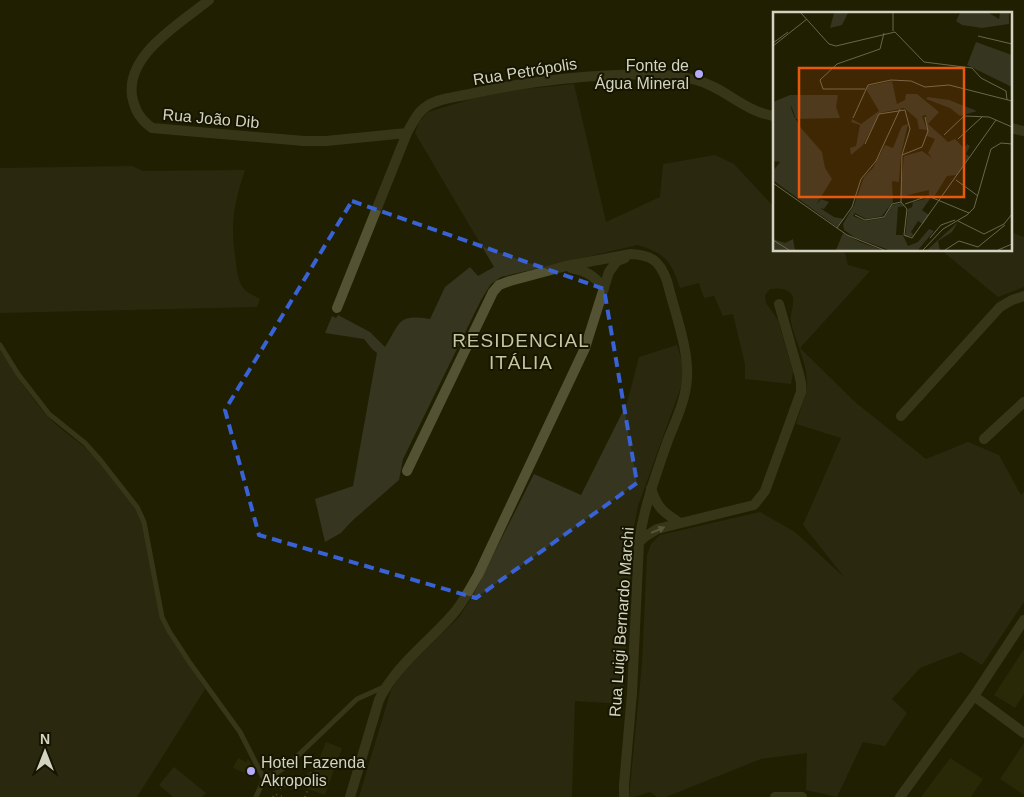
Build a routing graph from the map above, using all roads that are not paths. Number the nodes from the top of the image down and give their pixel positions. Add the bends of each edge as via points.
1 (209, 0) edge
2 (773, 116) edge
3 (407, 133) junction
4 (631, 254) junction
5 (566, 266) junction
6 (604, 289) junction
7 (1024, 296) edge
8 (779, 304) dead end
9 (337, 308) dead end
10 (0, 345) edge
11 (1024, 402) edge
12 (901, 416) dead end
13 (984, 439) dead end
14 (407, 471) dead end
15 (651, 488) junction
16 (680, 523) junction
17 (638, 542) junction
18 (1024, 620) edge
19 (386, 685) junction
20 (974, 696) junction
21 (1024, 733) edge
22 (264, 778) junction
23 (256, 797) edge
24 (350, 797) edge
25 (624, 797) edge
26 (775, 797) edge
27 (802, 797) edge
28 (900, 797) edge

1 - 3 street, Rua João Dib via 156,43 142,58 133,75 134,106 141,120 152,128 304,141
2 - 3 street, Rua Petrópolis via 753,110 718,89 695,80 657,74 572,77 440,100 415,118
3 - 9 street, Rua Petrópolis
4 - 5 street, Rua Luigi Bernardo Marchi
4 - 6 street via 613,266
4 - 15 street, Rua Luigi Bernardo Marchi via 650,257 663,269 687,361 685,395
5 - 6 street via 589,273
5 - 14 street, Rua Luigi Bernardo Marchi via 510,281 499,285 493,292
6 - 19 street via 585,348 478,575 453,614
7 - 12 street via 1000,307
8 - 16 street via 801,392 765,491 754,505
10 - 22 lane via 49,414 85,443 137,507 144,522 162,617 169,632 240,732
11 - 13 street
15 - 16 street via 663,512
15 - 17 street, Rua Luigi Bernardo Marchi
17 -> 16 street via 657,529
17 - 25 street, Rua Luigi Bernardo Marchi
18 - 20 street
19 - 22 lane via 357,699 287,766
19 - 24 street
20 - 21 street
20 - 28 street
22 - 23 lane
26 - 27 street

